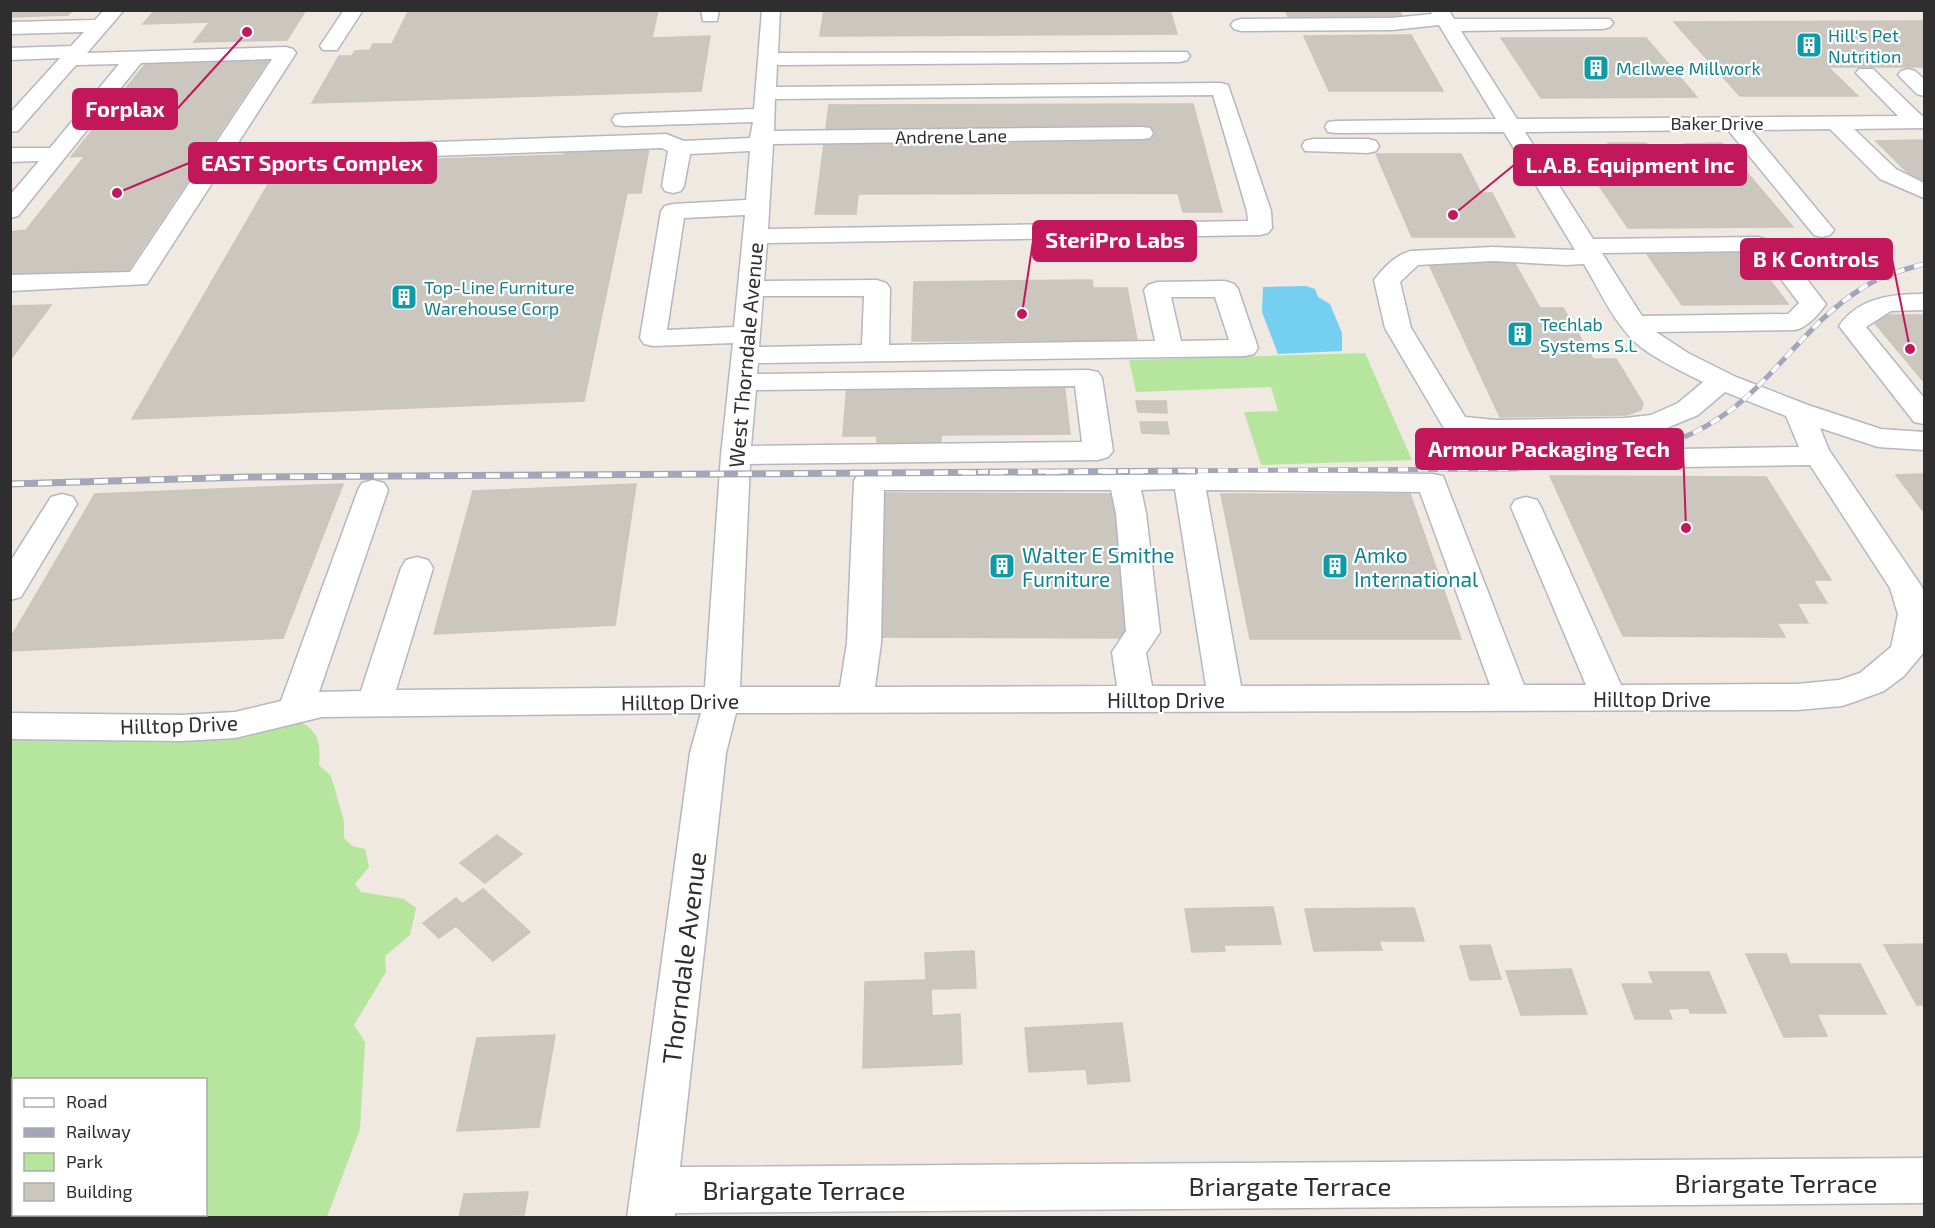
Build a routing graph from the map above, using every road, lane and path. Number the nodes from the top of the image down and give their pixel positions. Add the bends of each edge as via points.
1 (115, 10) edge
2 (354, 10) edge
3 (771, 10) edge
4 (1444, 18) edge
5 (1603, 23) dead end
6 (1241, 25) dead end
7 (101, 26) junction
8 (10, 28) edge
9 (330, 46) dead end
10 (10, 54) edge
11 (74, 55) junction
12 (1180, 56) dead end
13 (135, 57) junction
14 (767, 59) junction
15 (1866, 73) dead end
16 (1908, 75) dead end
17 (112, 86) junction
18 (44, 89) junction
19 (1924, 90) edge
20 (1428, 106) dead end
21 (1504, 115) junction
22 (603, 121) dead end
23 (1835, 122) junction
24 (1920, 122) edge
25 (762, 123) junction
26 (1734, 123) junction
27 (10, 126) edge
28 (1336, 127) dead end
29 (1142, 133) dead end
30 (1522, 145) junction
31 (1313, 146) dead end
32 (680, 148) junction
33 (57, 154) junction
34 (10, 155) edge
35 (260, 155) dead end
36 (673, 186) dead end
37 (1924, 191) edge
38 (757, 207) junction
39 (10, 211) edge
40 (1822, 230) dead end
41 (755, 236) junction
42 (1588, 251) junction
43 (10, 283) edge
44 (751, 289) junction
45 (69, 300) dead end
46 (10, 302) edge
47 (1924, 302) edge
48 (1635, 324) junction
49 (1170, 349) dead end
50 (875, 353) junction
51 (744, 357) junction
52 (1722, 381) junction
53 (1798, 411) junction
54 (1924, 416) edge
55 (1924, 441) edge
56 (736, 455) junction
57 (1819, 456) junction
58 (1680, 458) dead end
59 (1124, 480) junction
60 (1189, 480) junction
61 (373, 490) dead end
62 (62, 504) dead end
63 (1526, 507) dead end
64 (417, 568) dead end
65 (10, 589) edge
66 (1512, 698) junction
67 (1609, 698) junction
68 (1137, 699) junction
69 (1226, 699) junction
70 (722, 700) junction
71 (856, 700) junction
72 (374, 704) junction
73 (295, 711) junction
74 (10, 726) edge
75 (1924, 1181) edge
76 (653, 1204) edge

1 - 7 street
2 - 9 street
3 - 14 street, West Thorndale Avenue
4 - 5 street
4 - 6 street via 1392,24
4 - 21 street
7 - 8 street
7 - 11 street
10 - 11 street
11 - 13 street
11 - 18 street
12 - 14 street
13 - 17 street
13 - 43 street via 286,53 138,279
14 - 25 street, West Thorndale Avenue
15 - 24 street
16 - 19 street
17 - 18 street
17 - 33 street
18 - 27 street
20 - 21 street
21 - 26 street, Baker Drive
21 - 28 street
21 - 30 street
22 - 25 street
23 - 24 street, Baker Drive
23 - 26 street, Baker Drive
23 - 37 street via 1888,174
25 - 29 street, Andrene Lane
25 - 32 street
25 - 38 street, West Thorndale Avenue
25 - 41 street via 1221,89 1259,211 1260,228
26 - 40 street
30 - 31 street
30 - 42 street
32 - 35 street via 666,141
32 - 36 street
33 - 34 street
33 - 39 street
38 - 41 street, West Thorndale Avenue
38 - 51 street via 674,211 653,338
41 - 44 street, West Thorndale Avenue
42 - 48 street
42 - 48 street via 1758,244 1771,249 1813,304 1795,322
42 - 52 street via 1566,258 1493,254 1411,258 1387,280 1398,328 1455,424 1495,429 1657,423 1688,409
44 - 50 street via 877,288
44 - 51 street, West Thorndale Avenue
45 - 46 street
47 - 54 street via 1886,302 1867,311 1852,326
48 - 52 street via 1650,341
49 - 50 street
50 - 51 street
51 - 56 street, West Thorndale Avenue
51 - 56 street via 1088,378 1098,451
52 - 53 street
53 - 55 street via 1878,438
53 - 57 street, Hilltop Drive
56 - 70 street, West Thorndale Avenue
57 - 58 street
57 - 67 street, Hilltop Drive via 1906,587 1914,614 1907,652 1872,682 1842,693 1797,697
59 - 60 street
59 - 68 street via 1143,632 1129,652
59 - 71 street via 869,481 864,643
60 - 66 street via 1432,483
60 - 69 street
61 - 73 street
62 - 65 street
63 - 67 street
64 - 72 street
66 - 67 street, Hilltop Drive
66 - 69 street, Hilltop Drive
68 - 69 street, Hilltop Drive
68 - 71 street, Hilltop Drive
70 - 71 street, Hilltop Drive
70 - 72 street, Hilltop Drive
70 - 76 street, Thorndale Avenue via 708,753
72 - 73 street, Hilltop Drive via 322,704
73 - 74 street, Hilltop Drive via 236,725 181,728
75 - 76 street, Briargate Terrace

